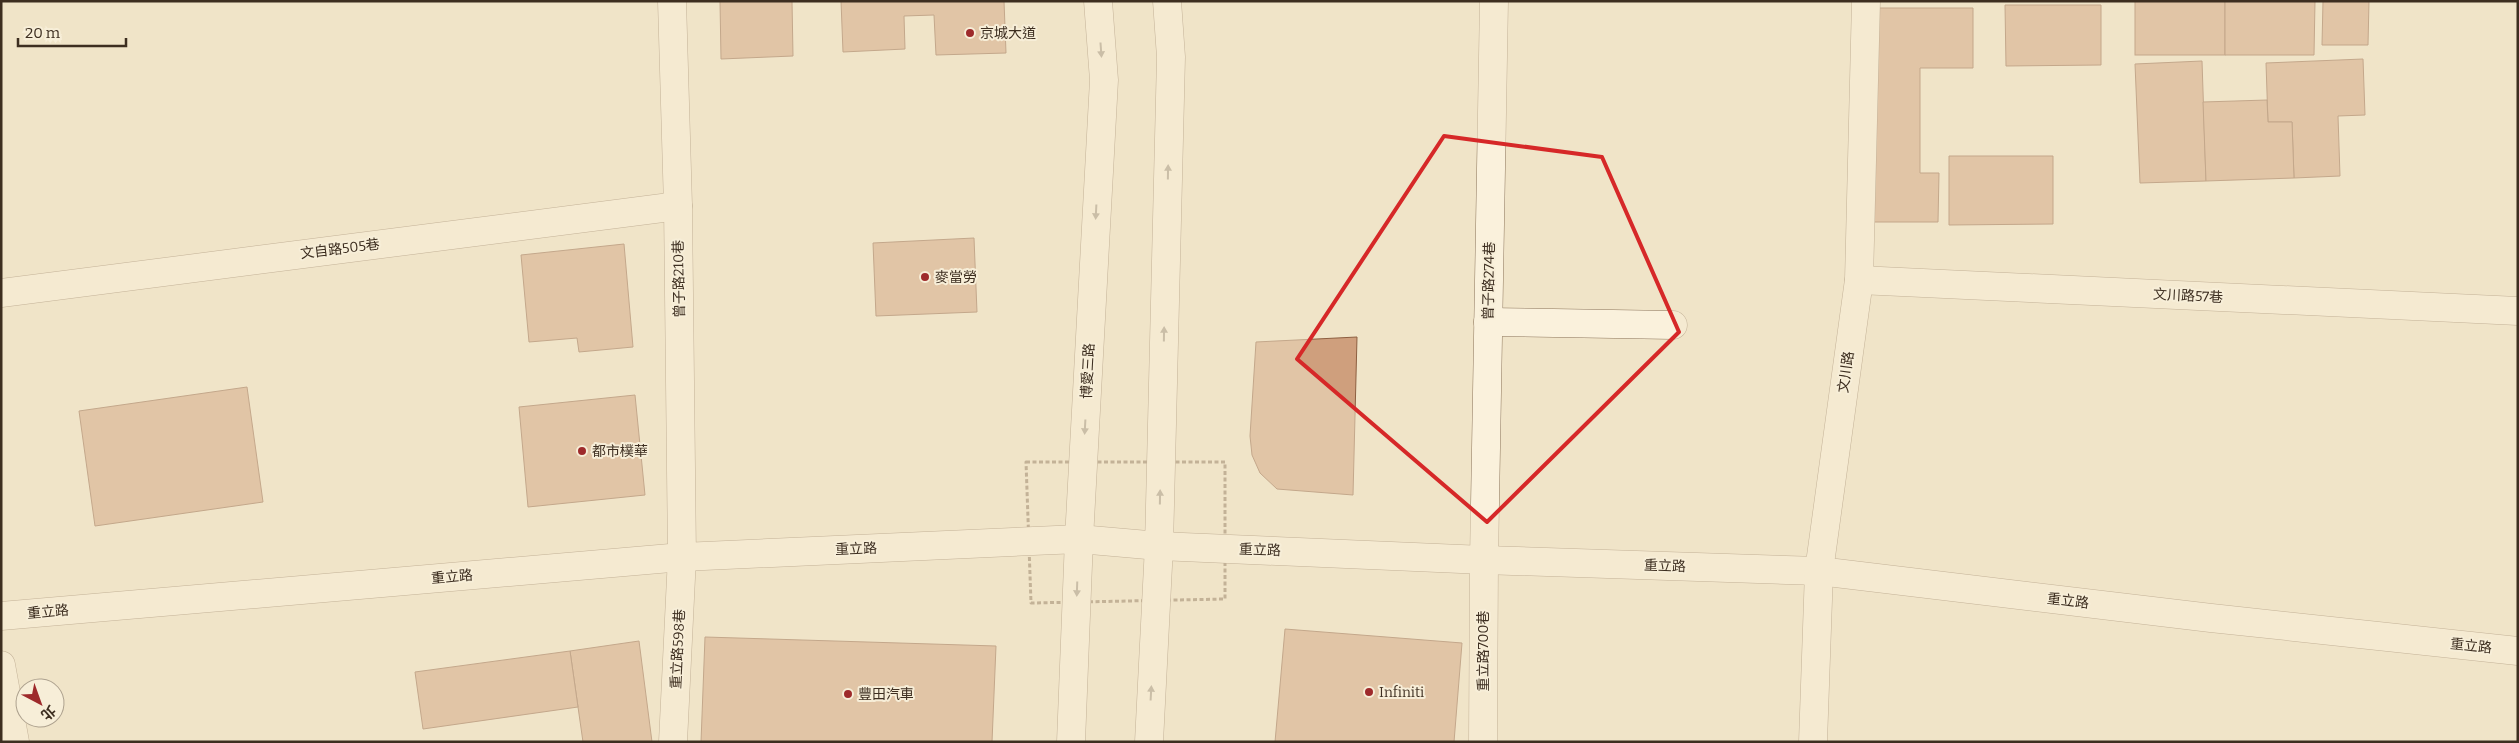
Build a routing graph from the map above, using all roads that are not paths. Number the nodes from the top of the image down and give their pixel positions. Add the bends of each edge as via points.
1 (672, 1) edge
2 (1098, 1) edge
3 (1167, 1) edge
4 (1494, 1) edge
5 (1866, 1) edge
6 (678, 206) junction
7 (1859, 280) junction
8 (1, 293) edge
9 (2518, 311) edge
10 (1488, 322) junction
11 (1673, 325) dead end
12 (1079, 539) junction
13 (1159, 546) junction
14 (682, 557) junction
15 (1484, 560) junction
16 (1819, 571) junction
17 (1, 616) edge
18 (2518, 651) edge
19 (1, 665) edge
20 (16, 742) edge
21 (673, 742) edge
22 (1072, 742) edge
23 (1148, 742) edge
24 (1482, 742) edge
25 (1814, 742) edge

1 - 6 street, 曾子路210巷
2 -> 12 street, 博愛三路 via 1104,80
13 -> 3 street via 1171,57
4 - 10 street, 曾子路274巷
5 - 7 street, 文川路
6 - 8 street, 文自路505巷
6 - 14 street, 曾子路210巷
7 - 9 street, 文川路57巷
7 - 16 street, 文川路
10 - 11 street
10 - 15 street, 曾子路274巷
12 - 13 street, 重立路
12 - 14 street, 重立路
12 -> 22 street, 博愛三路
13 - 15 street, 重立路
23 -> 13 street
14 - 17 street, 重立路
14 - 21 street, 重立路598巷
15 - 16 street, 重立路
15 - 24 street, 重立路700巷
16 - 18 street, 重立路
16 - 25 street, 文川路
19 - 20 street

